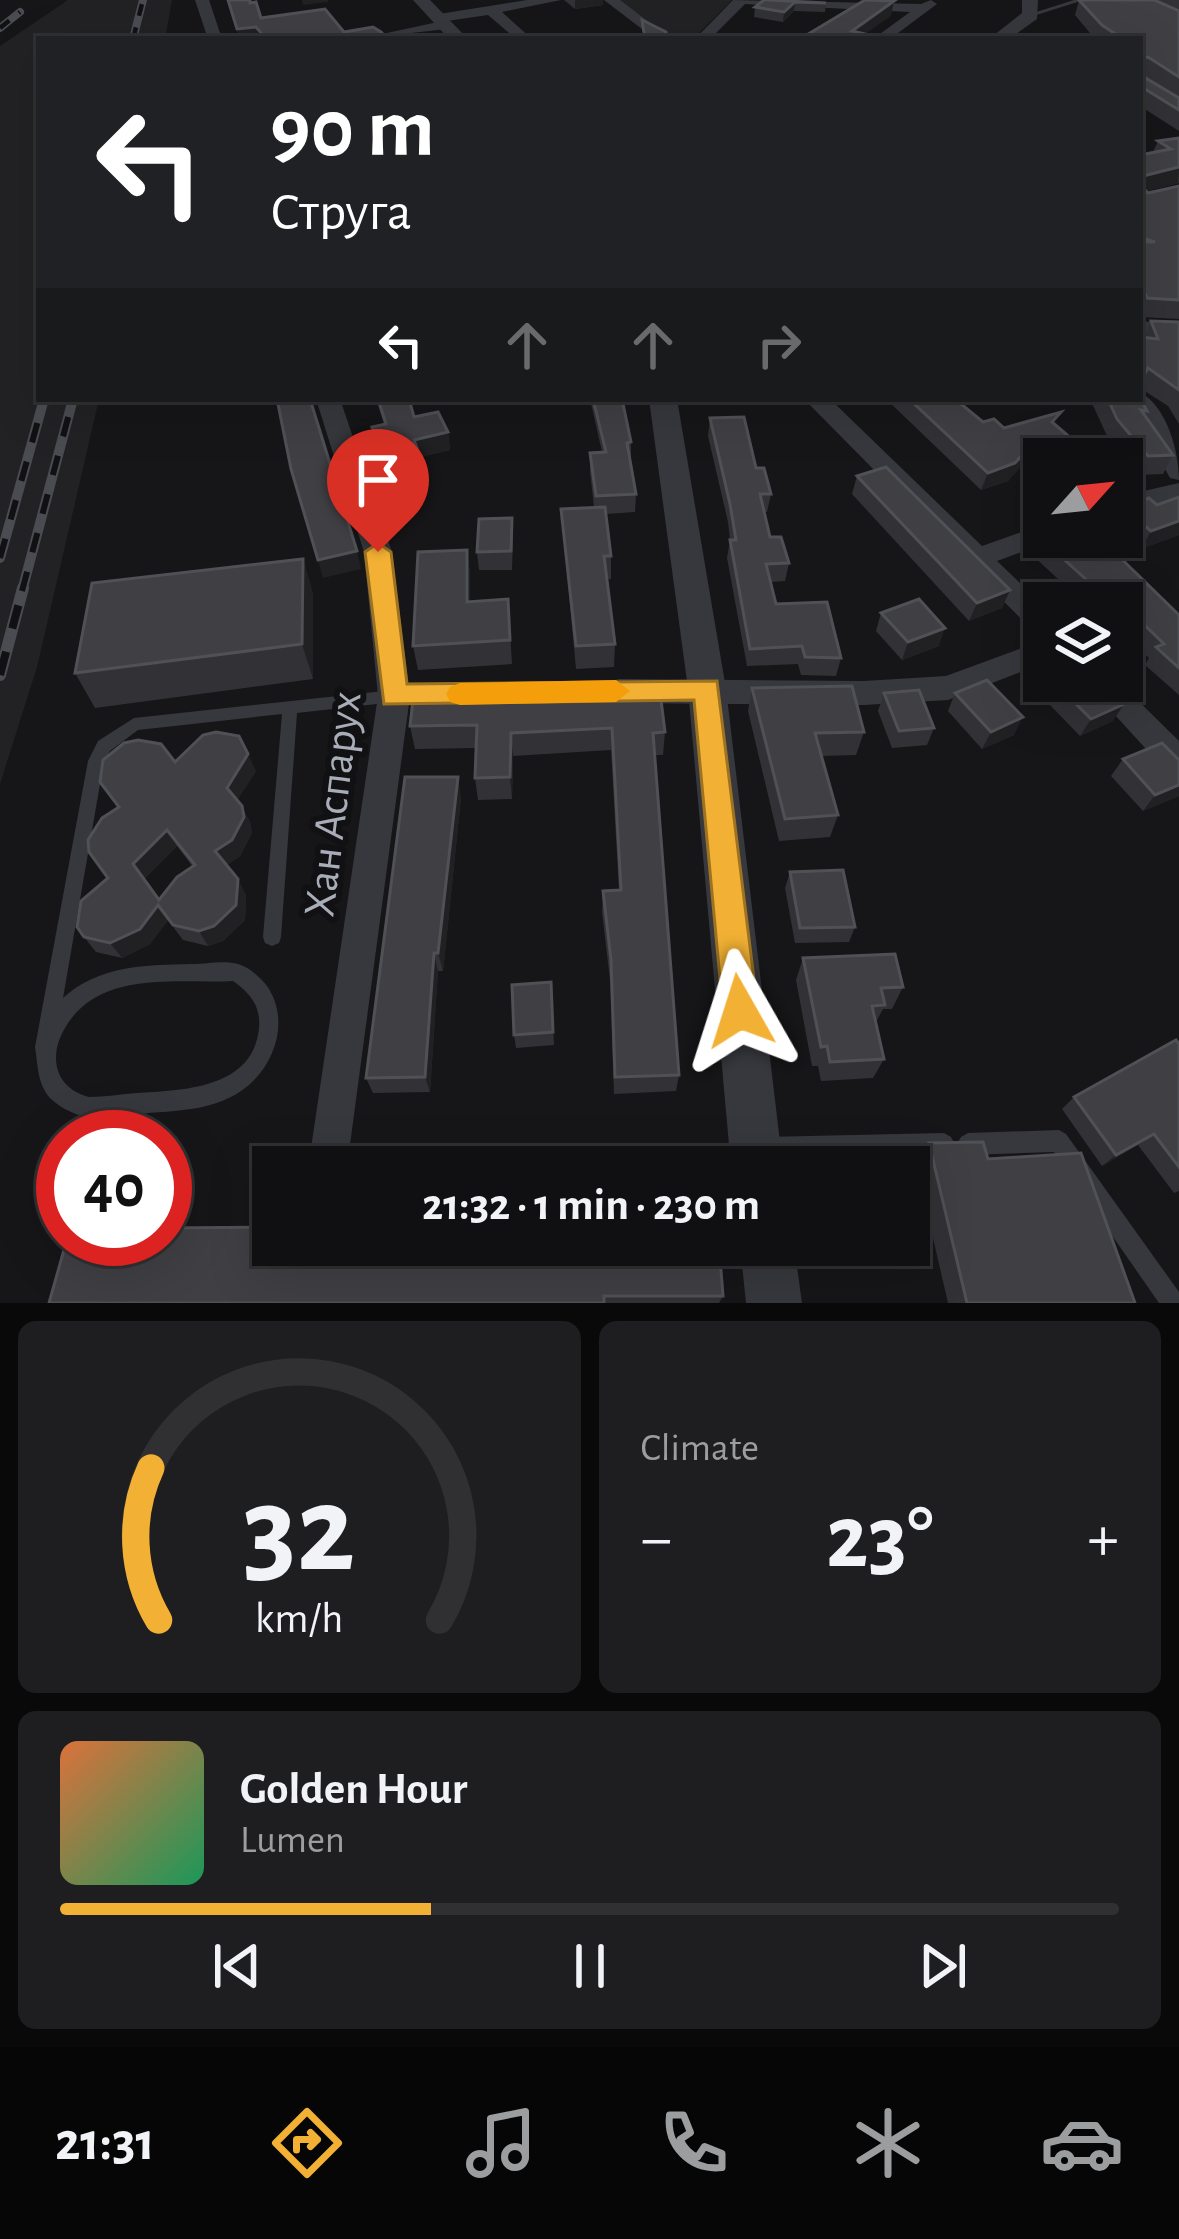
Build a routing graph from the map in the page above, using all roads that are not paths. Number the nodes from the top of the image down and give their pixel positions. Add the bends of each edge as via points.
1 (202, 0) edge
2 (421, 0) edge
3 (554, 0) edge
4 (611, 0) edge
5 (741, 0) edge
6 (1081, 0) edge
7 (930, 4) edge
8 (496, 6) edge
9 (1030, 7) edge
10 (448, 27) edge
11 (214, 36) edge
12 (386, 36) edge
13 (521, 36) edge
14 (660, 36) edge
15 (705, 36) edge
16 (884, 36) edge
17 (1001, 36) edge
18 (1143, 328) edge
19 (1179, 332) edge
20 (329, 402) edge
21 (663, 402) edge
22 (819, 402) edge
23 (1140, 402) edge
24 (1179, 472) edge
25 (1179, 492) edge
26 (1143, 500) edge
27 (1023, 541) edge
28 (978, 558) junction
29 (1023, 603) edge
30 (1023, 659) edge
31 (707, 689) junction
32 (596, 692) edge
33 (405, 695) junction
34 (1120, 702) edge
35 (290, 707) junction
36 (1179, 762) edge
37 (272, 937) dead end
38 (45, 1047) junction
39 (333, 1146) edge
40 (755, 1146) edge
41 (930, 1149) edge
42 (770, 1266) edge
43 (775, 1303) edge
44 (1173, 1303) edge

1 - 11 street
2 - 10 street
3 - 8 street
4 - 14 street
5 - 7 street
5 - 15 street
6 - 9 lane
7 - 16 street
8 - 10 street
8 - 13 street
9 - 17 street
10 - 12 street
18 - 19 street
20 - 33 street, Хан Аспарух via 378,552
21 - 31 street
22 - 28 street
23 - 24 street
25 - 26 street
27 - 28 street
28 - 29 street
30 - 31 street via 948,688
31 - 32 street
31 - 40 street
33 - 35 lane
33 - 39 street, Хан Аспарух
34 - 36 street
35 - 37 lane
35 - 38 lane via 134,724 104,746
38 - 38 lane via 56,1092 76,1104 199,1098 249,1072 272,1023 256,982 236,972 119,980 74,1000
41 - 44 lane via 1059,1142
42 - 43 street

